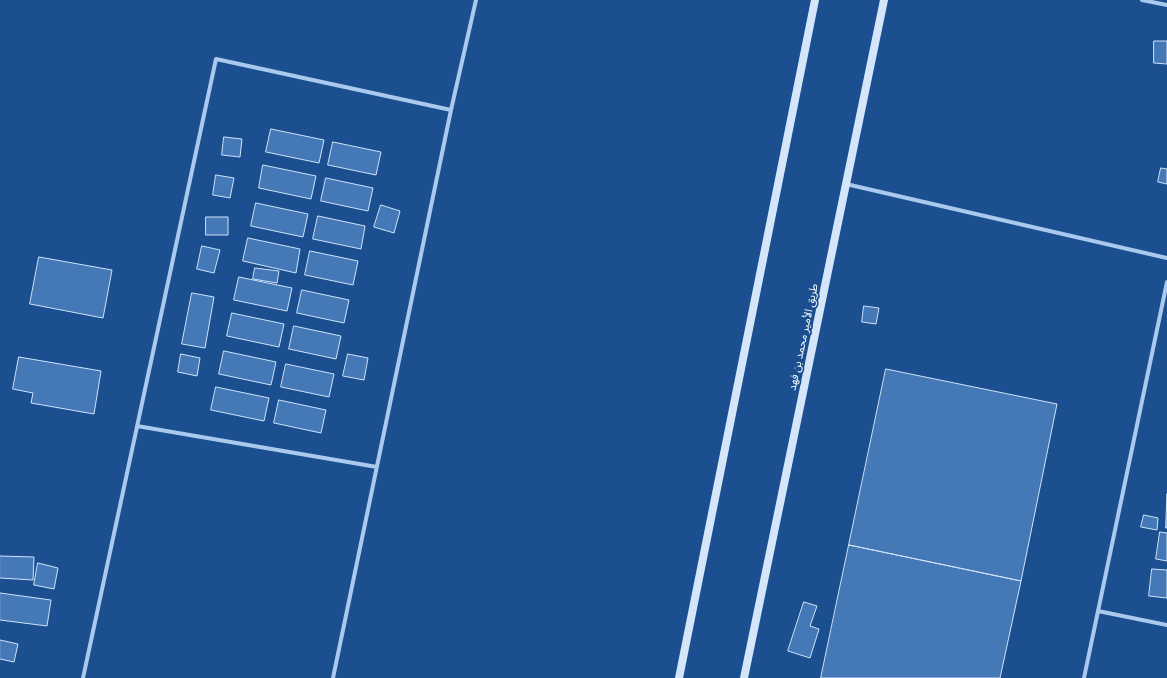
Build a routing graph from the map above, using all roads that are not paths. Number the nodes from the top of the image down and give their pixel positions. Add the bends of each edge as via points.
1 (476, 0) edge
2 (815, 0) edge
3 (884, 0) edge
4 (1142, 0) edge
5 (1167, 6) edge
6 (451, 110) junction
7 (846, 184) junction
8 (1167, 258) edge
9 (1167, 282) edge
10 (137, 426) junction
11 (377, 467) junction
12 (1098, 611) junction
13 (1167, 625) edge
14 (83, 678) edge
15 (333, 678) edge
16 (679, 678) edge
17 (744, 678) edge
18 (1084, 678) edge

1 - 6 street
2 - 16 street
3 - 7 street, طريق الأمير محمد بن فهد
4 - 5 street
6 - 10 street via 216,59
6 - 11 street
7 - 8 street
7 - 17 street, طريق الأمير محمد بن فهد
9 - 12 street
10 - 11 street
10 - 14 street
11 - 15 street
12 - 13 street
12 - 18 street

